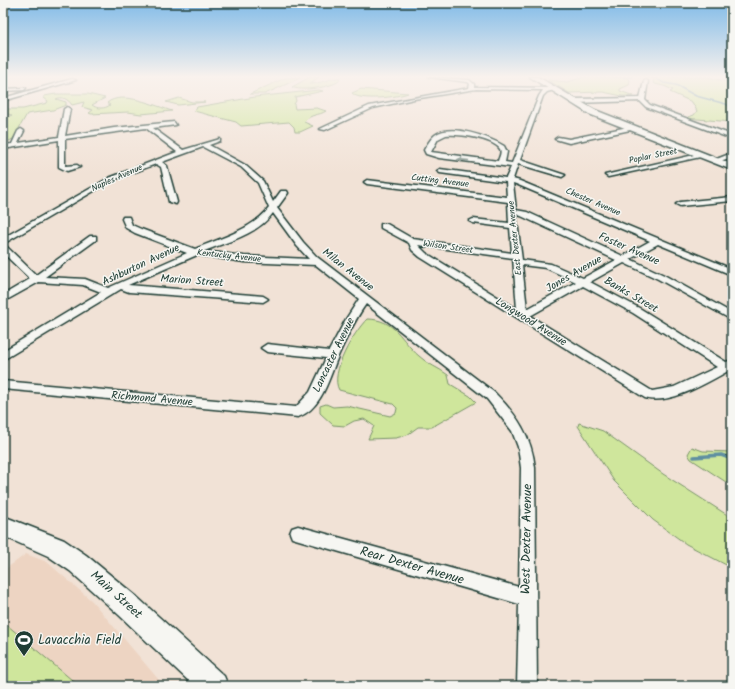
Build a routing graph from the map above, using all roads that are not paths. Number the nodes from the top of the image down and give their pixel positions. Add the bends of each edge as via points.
1 (369, 109) edge
2 (537, 109) edge
3 (587, 109) edge
4 (656, 109) edge
5 (67, 110) dead end
6 (174, 124) dead end
7 (148, 126) junction
8 (633, 128) junction
9 (323, 129) dead end
10 (21, 131) dead end
11 (732, 137) edge
12 (62, 138) junction
13 (558, 139) dead end
14 (218, 140) dead end
15 (14, 145) junction
16 (204, 145) junction
17 (3, 147) edge
18 (182, 152) junction
19 (703, 155) junction
20 (732, 155) edge
21 (716, 160) junction
22 (156, 161) junction
23 (515, 163) junction
24 (501, 164) junction
25 (78, 167) dead end
26 (732, 167) edge
27 (440, 171) dead end
28 (562, 175) dead end
29 (608, 175) dead end
30 (509, 180) junction
31 (367, 182) dead end
32 (284, 193) dead end
33 (732, 199) edge
34 (511, 200) junction
35 (173, 202) dead end
36 (680, 204) dead end
37 (274, 208) junction
38 (512, 211) junction
39 (126, 219) dead end
40 (472, 222) dead end
41 (384, 226) dead end
42 (513, 226) junction
43 (93, 238) dead end
44 (658, 240) junction
45 (3, 241) edge
46 (413, 242) junction
47 (3, 248) edge
48 (196, 252) junction
49 (517, 259) junction
50 (623, 260) junction
51 (318, 262) junction
52 (732, 272) edge
53 (37, 279) junction
54 (584, 282) junction
55 (120, 286) junction
56 (108, 292) junction
57 (3, 299) edge
58 (263, 299) dead end
59 (364, 299) junction
60 (523, 316) junction
61 (732, 317) edge
62 (267, 348) dead end
63 (3, 356) edge
64 (333, 356) junction
65 (729, 366) edge
66 (3, 385) edge
67 (496, 401) joint
68 (301, 410) joint
69 (3, 526) edge
70 (298, 533) dead end
71 (526, 598) junction
72 (214, 686) edge
73 (527, 686) edge

1 - 9 street
2 - 23 street, East Dexter Avenue
3 - 8 main road
4 - 11 street
5 - 12 street
6 - 7 street
7 - 12 street
7 - 18 street
8 - 13 street via 569,141
8 - 19 main road
10 - 15 street
12 - 15 street
12 - 25 street via 62,168
14 - 16 street, Naples Avenue
15 - 17 street
16 - 18 street, Naples Avenue
16 - 37 street, Milan Avenue via 247,169 264,186
18 - 22 street, Naples Avenue
19 - 21 main road
19 - 29 street, Poplar Street
20 - 21 street
21 - 26 main road
22 - 35 street via 164,166
22 - 45 street, Naples Avenue via 105,182
23 - 24 street
23 - 28 street
23 - 30 street, East Dexter Avenue
24 -> 24 street via 439,156 428,153 427,150 437,137 444,133 478,136 502,147 504,152
27 - 30 street, Chester Avenue
30 - 34 street, East Dexter Avenue
30 - 44 street, Chester Avenue
31 - 34 street, Cutting Avenue
32 - 37 street, Ashburton Avenue
33 - 36 street
34 - 38 street, East Dexter Avenue
37 - 48 street, Ashburton Avenue via 251,228
37 - 51 street, Milan Avenue via 300,244
38 - 42 street, East Dexter Avenue
38 - 50 street, Foster Avenue via 524,214
39 - 48 street, Kentucky Avenue via 129,226 138,231
40 - 42 street
41 - 46 street, Wilson Street
42 - 49 street, East Dexter Avenue
43 - 53 street
44 - 50 street, Jones Avenue
44 - 52 street, Chester Avenue
46 - 49 street, Wilson Street
46 - 60 street, Longwood Avenue via 415,248 423,255
47 - 53 street
48 - 51 street, Kentucky Avenue via 232,258
48 - 55 street, Ashburton Avenue
49 - 54 street, Banks Street via 546,265
49 - 60 street, East Dexter Avenue
50 - 54 street, Jones Avenue
50 - 61 street, Foster Avenue via 670,281
51 - 59 street, Milan Avenue
53 - 56 street via 87,282
53 - 57 street
54 - 60 street, Jones Avenue
54 - 65 street, Banks Street
55 - 56 street, Ashburton Avenue
55 - 58 street, Marion Street via 128,289
56 - 63 street, Ashburton Avenue
59 - 64 street, Lancaster Avenue
59 - 67 street, Milan Avenue
60 - 65 street, Longwood Avenue via 655,397 670,394
62 - 64 street
64 - 68 street, Lancaster Avenue via 314,396
66 - 68 street, Richmond Avenue via 294,412
67 - 71 street, West Dexter Avenue via 519,430 528,461
69 - 72 main road, Main Street via 56,548 78,563
70 - 71 street, Rear Dexter Avenue
71 - 73 street, West Dexter Avenue

